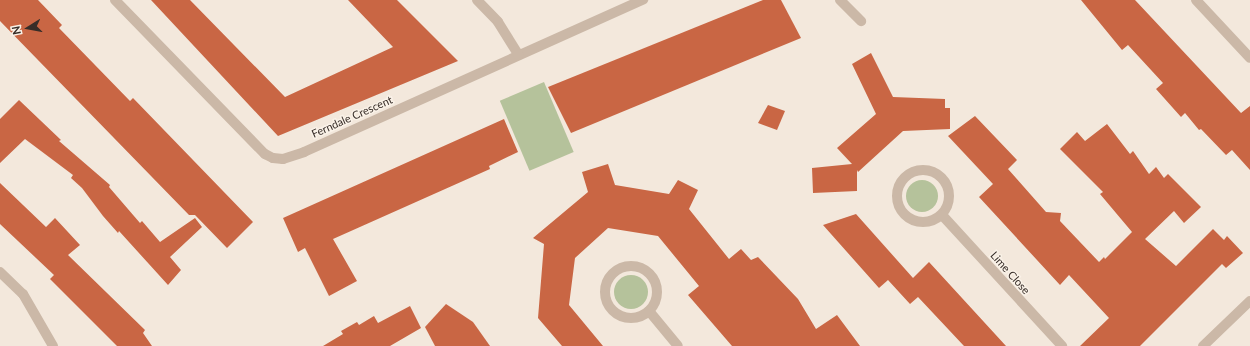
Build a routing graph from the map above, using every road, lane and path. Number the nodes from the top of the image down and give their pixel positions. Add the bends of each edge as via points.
1 (115, 0) edge
2 (477, 0) edge
3 (643, 0) edge
4 (840, 0) edge
5 (1196, 0) edge
6 (861, 21) dead end
7 (519, 55) junction
8 (1250, 58) edge
9 (942, 215) junction
10 (0, 272) edge
11 (1250, 301) edge
12 (649, 311) junction
13 (53, 346) edge
14 (678, 346) edge
15 (1062, 346) edge
16 (1203, 346) edge

1 - 7 street, Ferndale Crescent via 265,154 273,158 282,159 297,155
2 - 7 street via 498,22
3 - 7 street, Ferndale Crescent
4 - 6 street
5 - 8 street
9 - 9 street via 927,223 910,220 904,215 896,200 900,183 905,176 922,170 931,171 942,178 949,190 947,208
9 - 15 street, Lime Close
10 - 13 street via 23,294
11 - 16 street
12 - 12 street via 642,316 630,318 618,315 612,309 607,302 606,286 615,272 622,267 636,266 654,278 657,296
12 - 14 street

